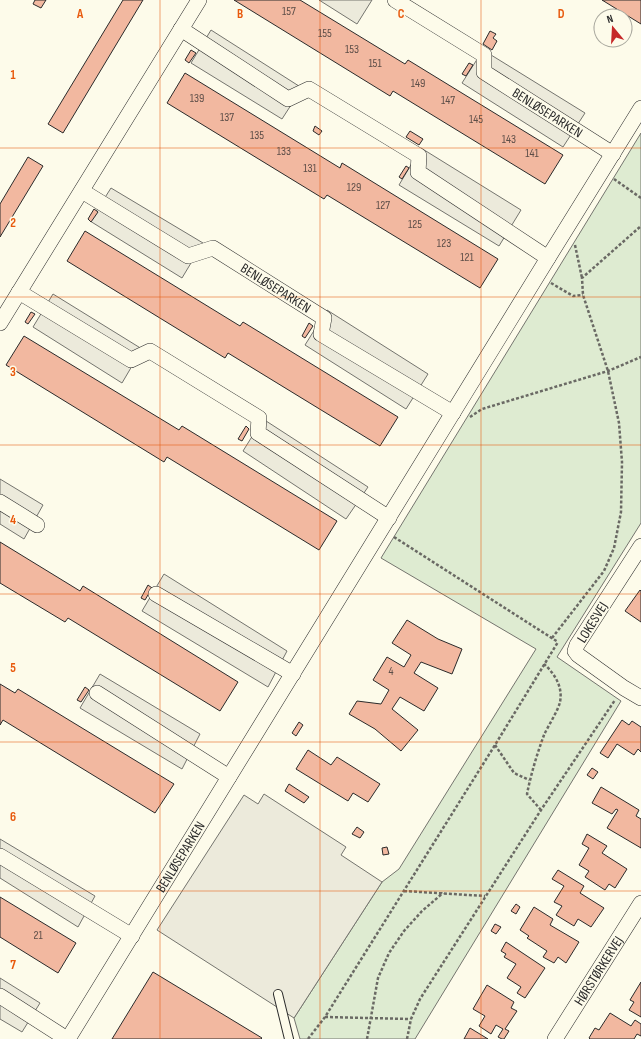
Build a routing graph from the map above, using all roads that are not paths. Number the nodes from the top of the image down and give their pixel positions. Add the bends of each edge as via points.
1 (199, 0) edge
2 (395, 0) edge
3 (181, 29) junction
4 (641, 108) edge
5 (613, 154) junction
6 (82, 191) junction
7 (548, 258) junction
8 (19, 292) junction
9 (0, 323) edge
10 (460, 416) junction
11 (0, 502) edge
12 (385, 523) junction
13 (37, 525) dead end
14 (641, 546) edge
15 (156, 594) dead end
16 (292, 674) junction
17 (97, 693) dead end
18 (641, 698) edge
19 (229, 777) junction
20 (0, 856) edge
21 (641, 903) edge
22 (132, 936) junction
23 (278, 994) dead end
24 (0, 996) edge
25 (68, 1039) edge
26 (289, 1039) edge
27 (555, 1039) edge

1 - 3 street
2 - 5 street, BENLØSEPARKEN via 484,55 484,72
3 - 6 street
3 - 7 street via 288,99 309,89 419,156 418,172
4 - 5 street, BENLØSEPARKEN
5 - 7 street, BENLØSEPARKEN
6 - 8 street
6 - 10 street, BENLØSEPARKEN via 188,256 213,248 324,318 321,334
7 - 10 street, BENLØSEPARKEN
8 - 9 street
8 - 12 street via 131,360 150,351 258,418 258,433
10 - 12 street, BENLØSEPARKEN
11 - 13 street
12 - 16 street, BENLØSEPARKEN
14 - 18 street, LOKESVEJ via 575,651
15 - 16 street
16 - 19 street, BENLØSEPARKEN
17 - 19 street
19 - 22 street, BENLØSEPARKEN
20 - 22 street
21 - 27 street, HØRSTØRKERVEJ
22 - 25 street, BENLØSEPARKEN
23 - 26 lane
24 - 25 street, BENLØSEPARKEN

